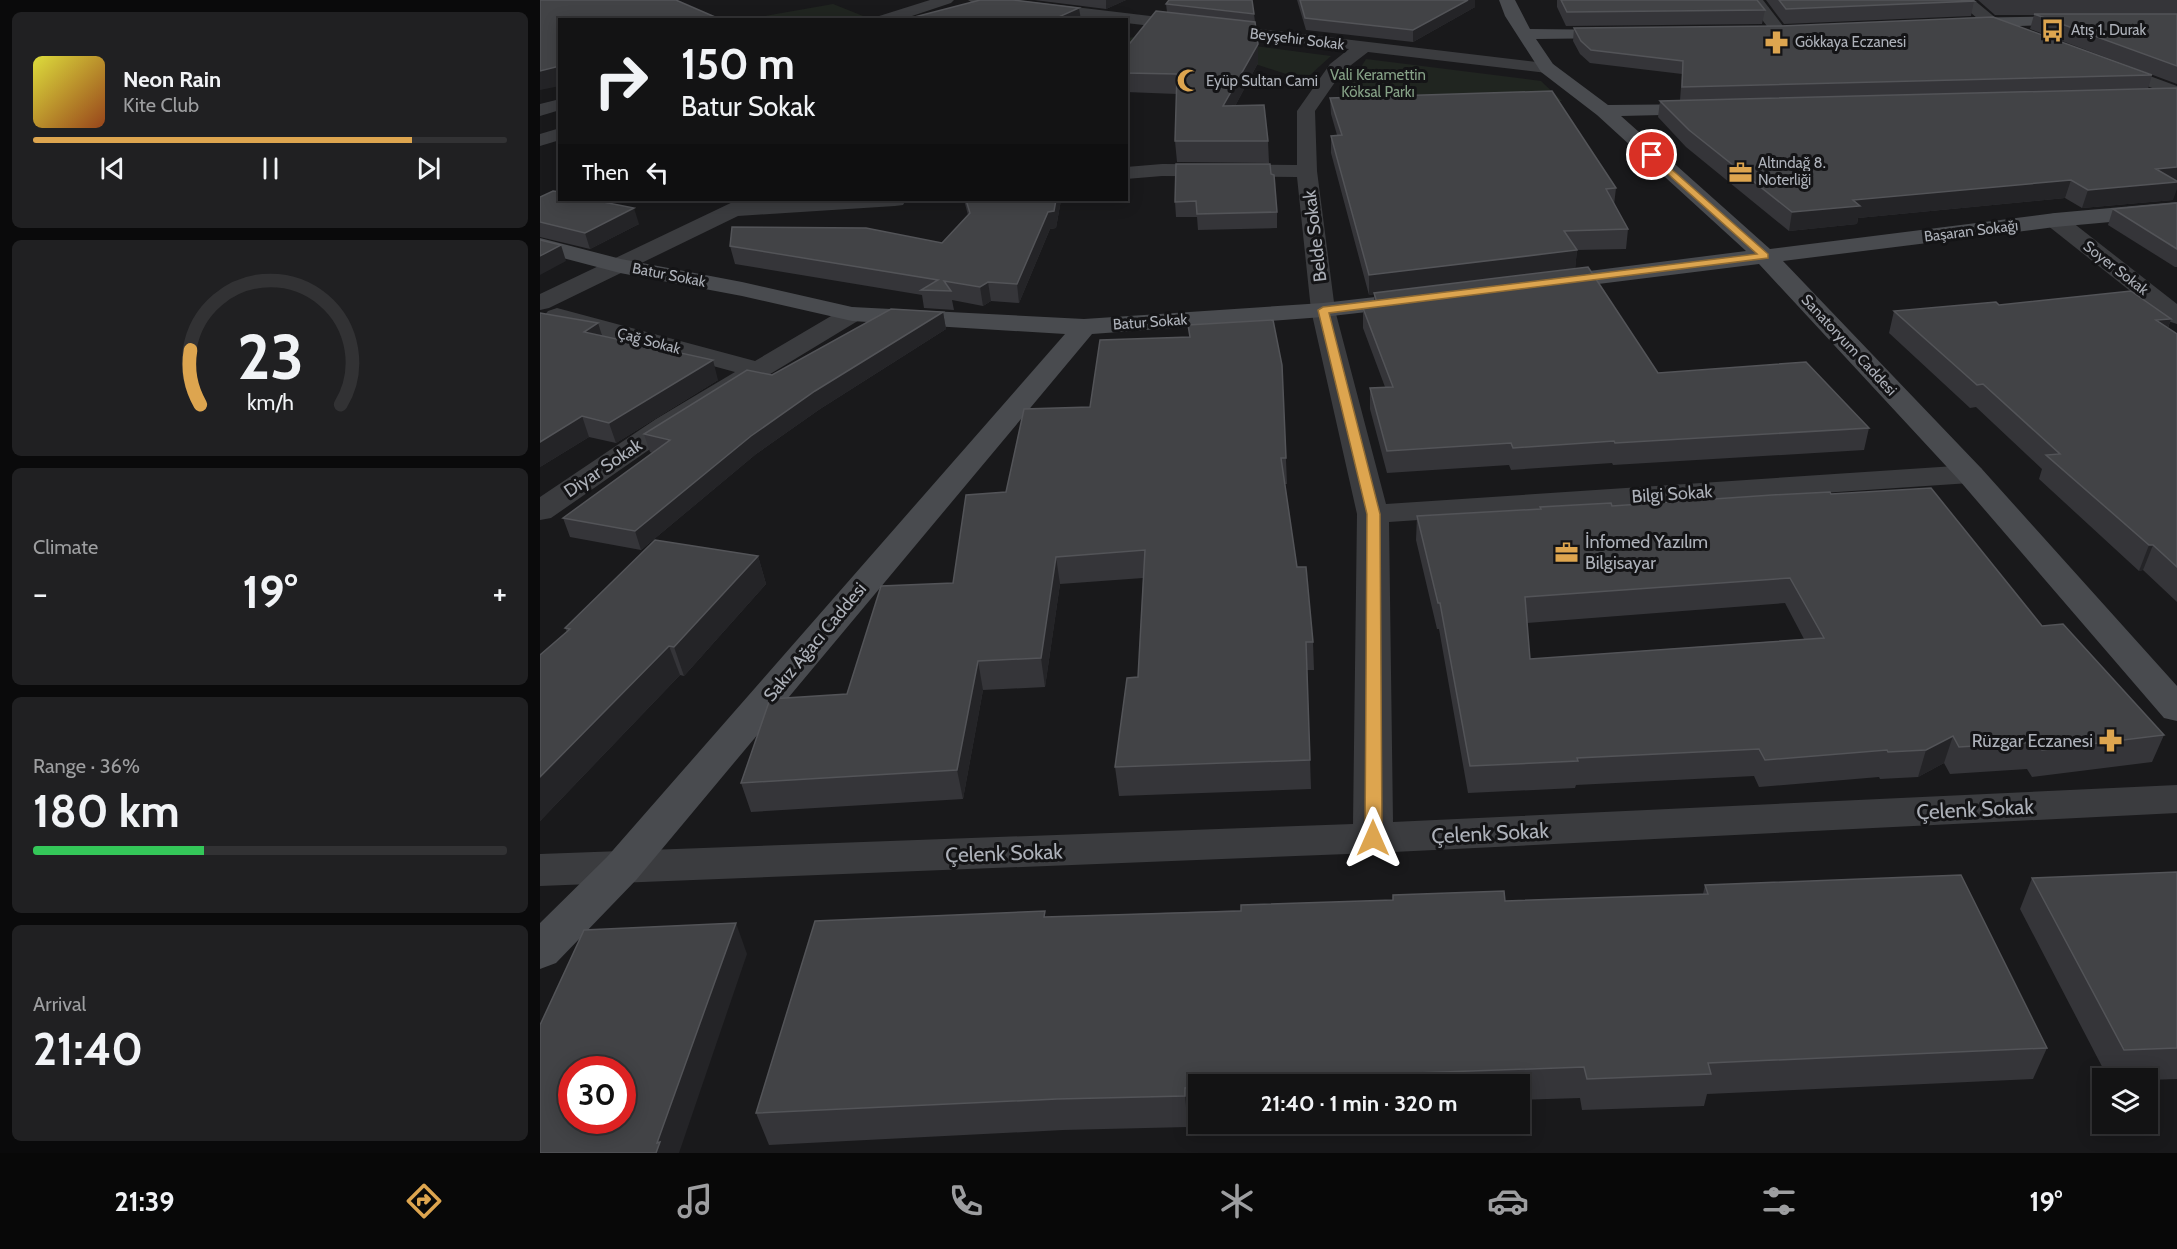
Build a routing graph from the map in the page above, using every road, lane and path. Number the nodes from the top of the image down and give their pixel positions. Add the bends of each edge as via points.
1 (946, 0) edge
2 (976, 0) edge
3 (1507, 0) edge
4 (1755, 0) edge
5 (1964, 0) edge
6 (888, 18) edge
7 (1108, 18) edge
8 (1130, 21) edge
9 (2096, 21) edge
10 (1992, 22) junction
11 (1944, 24) edge
12 (1756, 31) edge
13 (1629, 33) edge
14 (1525, 34) junction
15 (2046, 42) edge
16 (1363, 47) junction
17 (2090, 59) edge
18 (1547, 68) junction
19 (2175, 96) edge
20 (2133, 97) edge
21 (558, 105) edge
22 (1722, 107) edge
23 (540, 110) edge
24 (1604, 111) junction
25 (558, 135) edge
26 (540, 140) edge
27 (1307, 171) junction
28 (1128, 173) edge
29 (858, 201) edge
30 (746, 204) edge
31 (2177, 208) edge
32 (2055, 220) junction
33 (540, 245) edge
34 (1765, 256) junction
35 (621, 266) junction
36 (1533, 285) edge
37 (1440, 296) edge
38 (540, 303) edge
39 (1323, 310) junction
40 (540, 311) edge
41 (852, 314) junction
42 (2177, 316) edge
43 (1084, 327) junction
44 (758, 370) junction
45 (1970, 474) junction
46 (540, 511) edge
47 (1373, 514) junction
48 (2177, 709) edge
49 (2177, 799) edge
50 (1373, 838) junction
51 (622, 868) junction
52 (540, 870) edge
53 (540, 951) edge

1 - 6 street
2 - 7 street, Beyşehir Sokak
3 - 14 street, Sanatoryum Caddesi
4 - 12 street via 1785,31
5 - 10 street
8 - 16 street, Beyşehir Sokak
9 - 10 street
10 - 11 street
10 - 15 street
13 - 14 street
14 - 18 street, Sanatoryum Caddesi
16 - 18 street, Beyşehir Sokak
16 - 27 street, Belde Sokak via 1336,68 1306,111
17 - 19 street
18 - 24 street, Sanatoryum Caddesi
19 - 20 street
21 - 23 street
22 - 24 street
24 - 34 street, Sanatoryum Caddesi
25 - 26 street
27 - 28 street
27 - 39 street, Belde Sokak
29 - 30 street
30 - 35 street
31 - 32 street, Başaran Sokağı
32 - 34 street, Başaran Sokağı
32 - 42 street, Soyer Sokak
33 - 35 street, Batur Sokak
34 - 36 street
34 - 45 street, Sanatoryum Caddesi
35 - 38 street
35 - 41 street, Batur Sokak
37 - 39 street, Batur Sokak
39 - 43 street, Batur Sokak
39 - 47 street, Belde Sokak
40 - 44 street, Çağ Sokak
41 - 43 street, Batur Sokak
41 - 44 street, Diyar Sokak
43 - 51 street, Sakız Ağacı Caddesi
44 - 46 street, Diyar Sokak via 666,425
45 - 47 street, Bilgi Sokak
45 - 48 street, Sanatoryum Caddesi
47 - 50 street, Belde Sokak
49 - 50 street, Çelenk Sokak
50 - 51 street, Çelenk Sokak
51 - 52 street, Çelenk Sokak
51 - 53 street, Sakız Ağacı Caddesi

